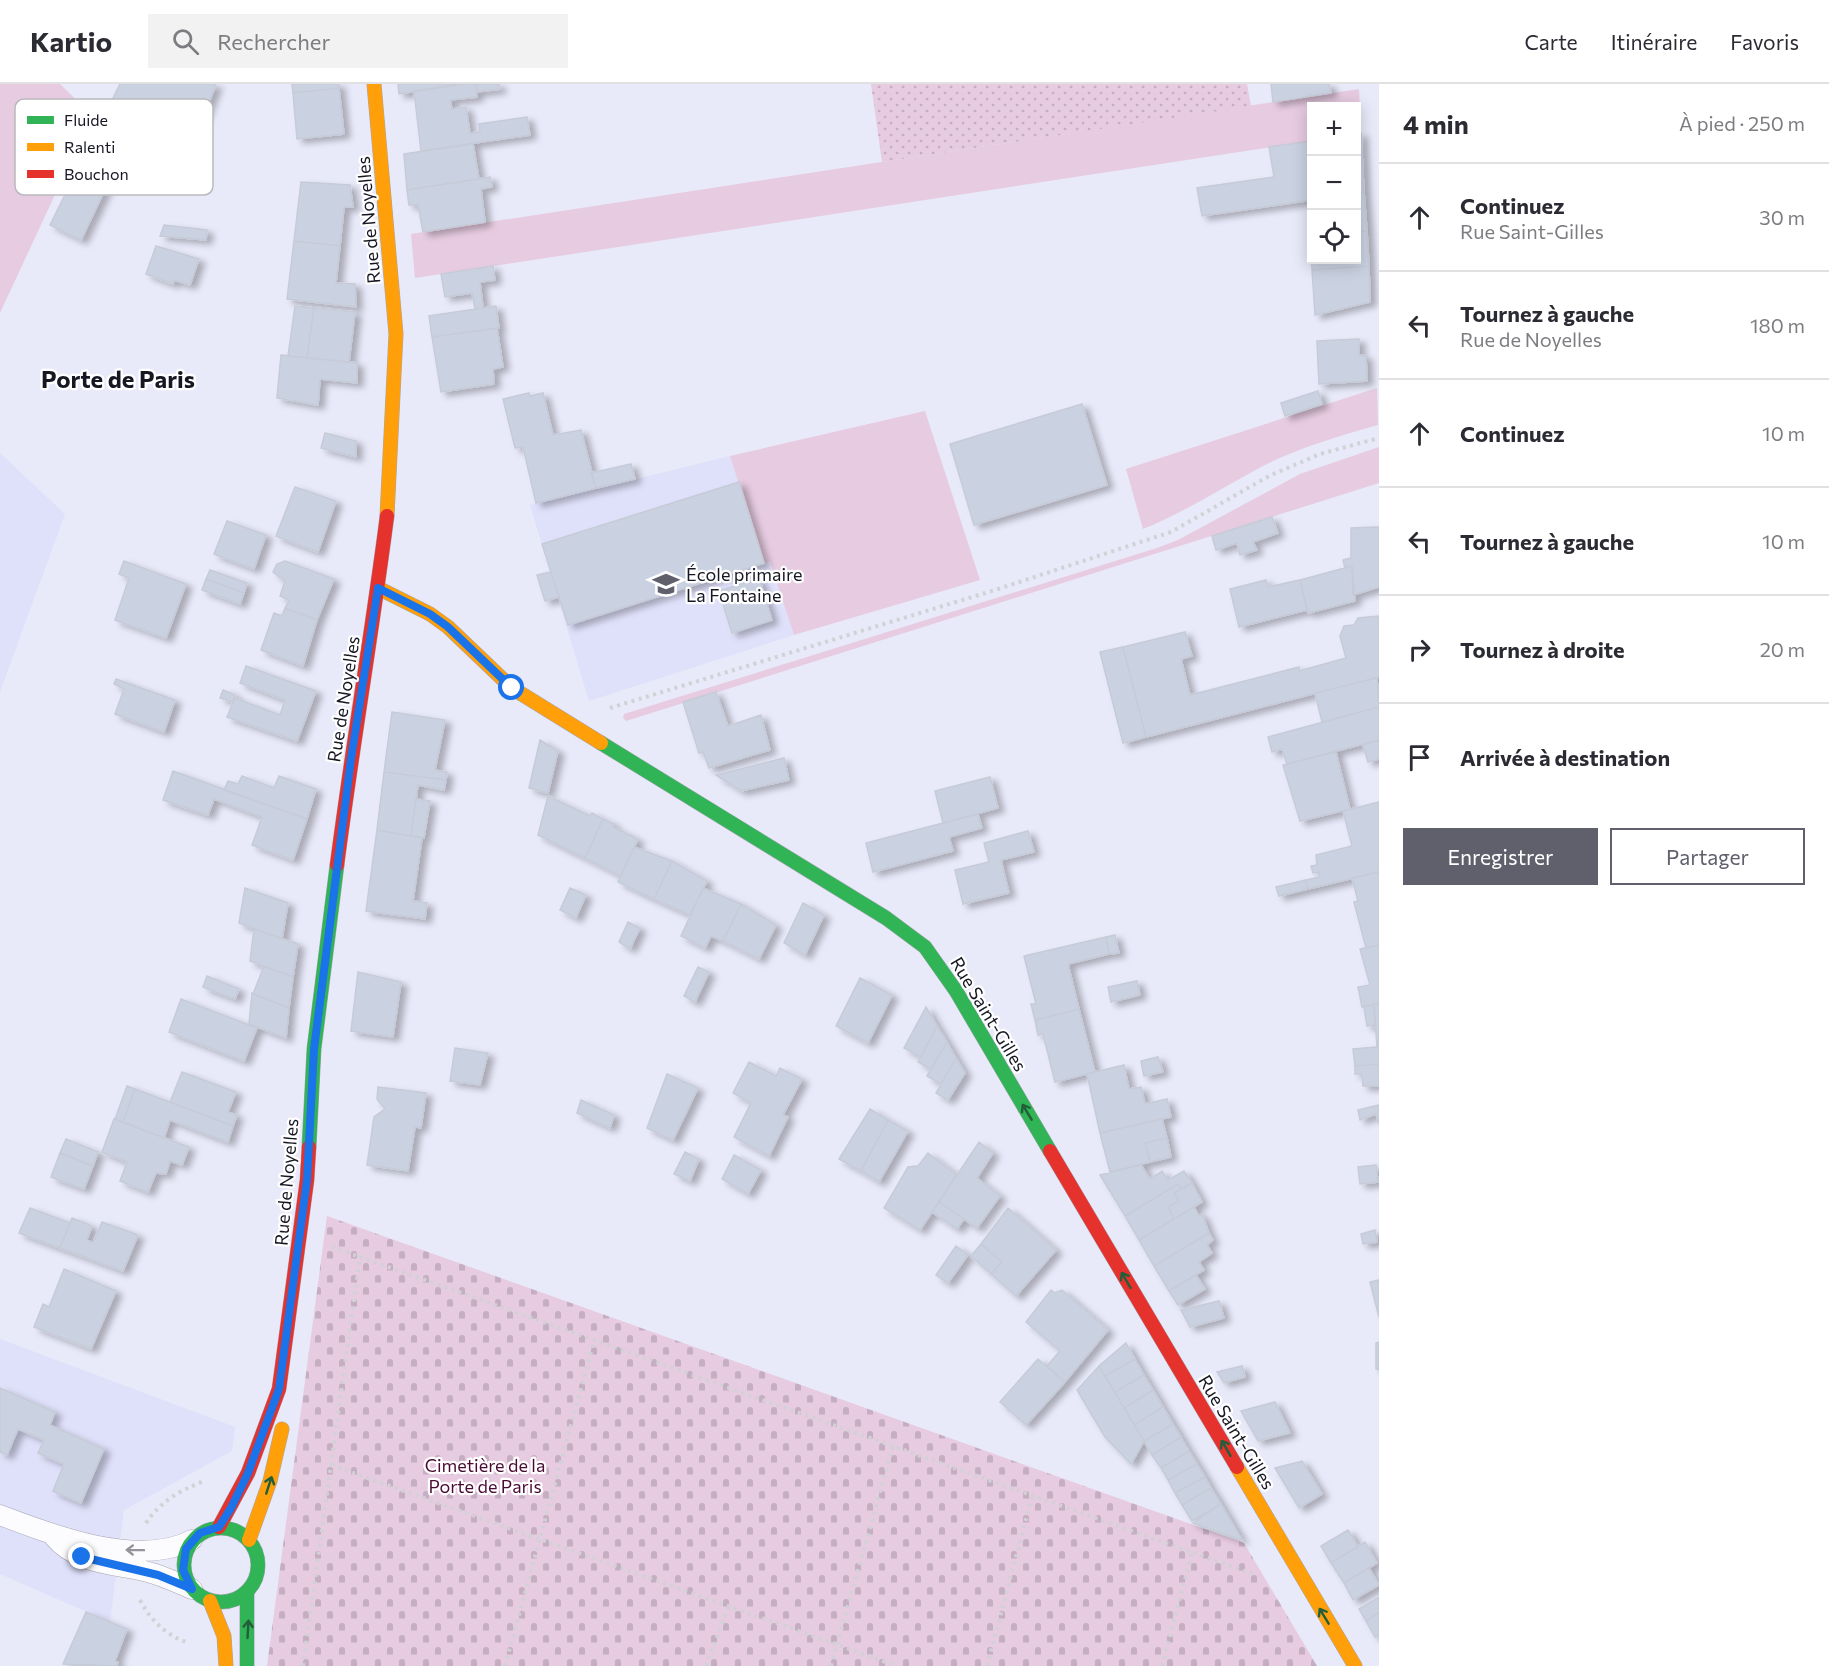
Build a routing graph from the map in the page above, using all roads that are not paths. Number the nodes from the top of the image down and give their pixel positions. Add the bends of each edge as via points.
1 (374, 84) edge
2 (378, 588) junction
3 (279, 1389) junction
4 (0, 1515) edge
5 (219, 1527) junction
6 (54, 1537) junction
7 (192, 1540) junction
8 (249, 1540) junction
9 (192, 1589) junction
10 (247, 1591) junction
11 (210, 1601) junction
12 (226, 1666) edge
13 (247, 1666) edge
14 (1355, 1666) edge

1 - 2 street, Rue de Noyelles via 396,346 388,510
2 - 3 street, Rue de Noyelles via 351,759 314,1049 307,1180
14 -> 2 street, Rue Saint-Gilles via 956,991 925,947 886,918 566,722 495,675 430,614
3 - 5 street, Rue de Noyelles via 248,1473
8 -> 3 street, Rue de Noyelles via 280,1443 283,1408
4 - 6 lane
5 - 7 street
5 - 8 street via 230,1528
7 -> 6 lane via 178,1546 136,1550
6 - 9 lane via 67,1550 82,1557 158,1575
7 - 9 street via 186,1549 183,1570
8 - 10 street via 258,1560 257,1572
9 - 11 street
10 - 11 street via 230,1601
13 -> 10 street
11 - 12 street via 224,1636

